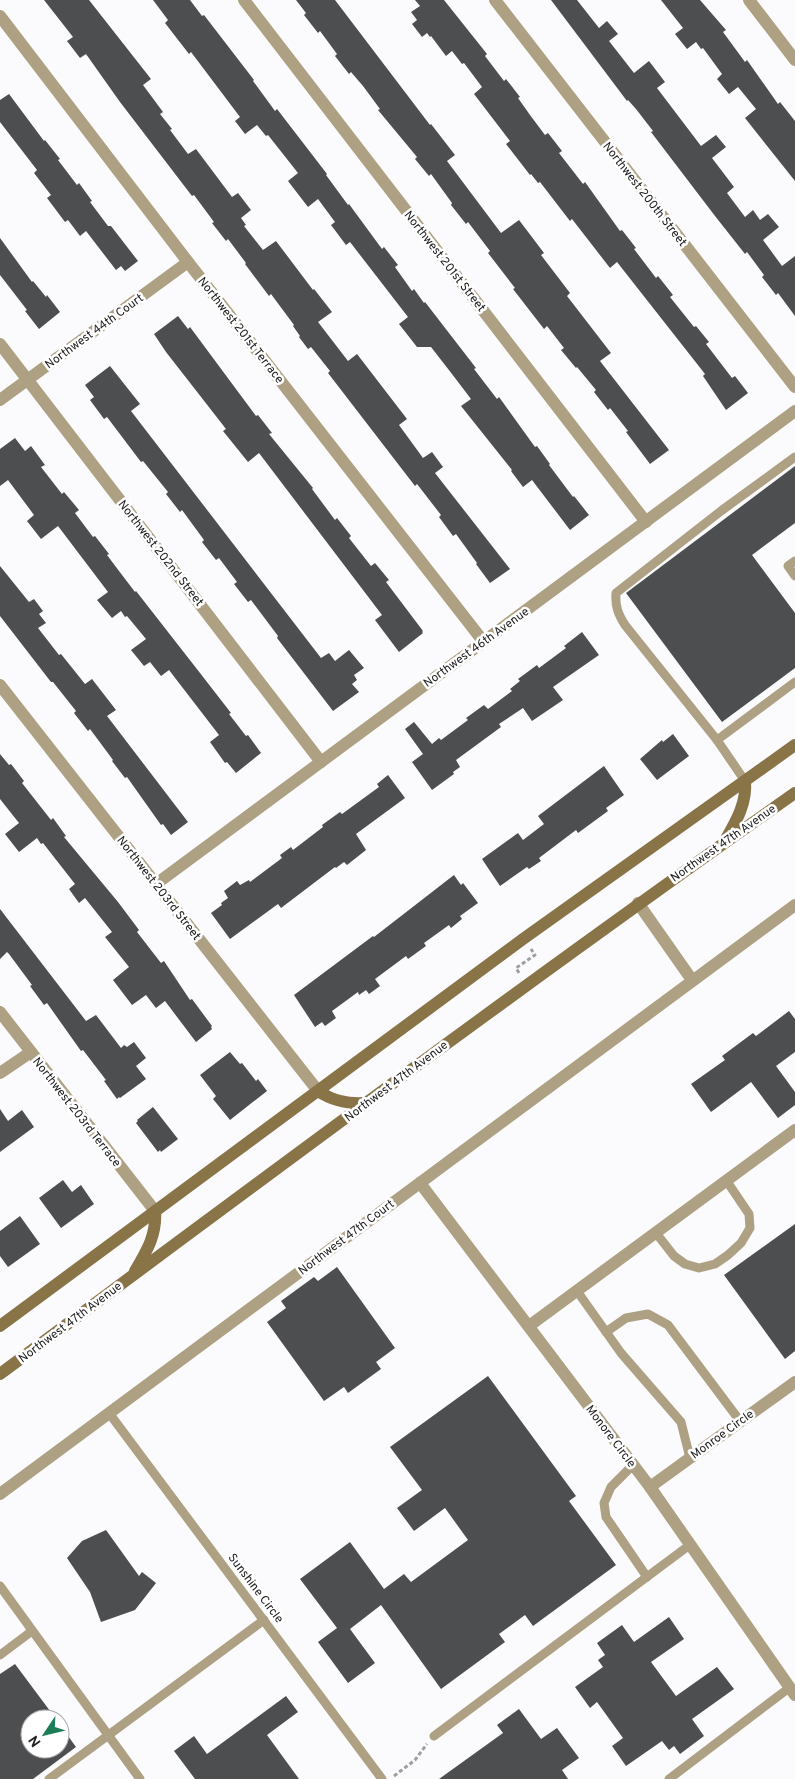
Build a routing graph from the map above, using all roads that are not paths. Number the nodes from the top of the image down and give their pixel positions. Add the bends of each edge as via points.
1 (244, 0) edge
2 (495, 0) edge
3 (749, 0) edge
4 (0, 16) edge
5 (795, 60) edge
6 (188, 262) junction
7 (0, 344) edge
8 (28, 380) junction
9 (795, 387) edge
10 (0, 400) edge
11 (795, 411) edge
12 (795, 457) edge
13 (646, 522) junction
14 (795, 561) edge
15 (795, 576) edge
16 (483, 641) junction
17 (795, 682) edge
18 (0, 685) edge
19 (717, 740) junction
20 (795, 745) edge
21 (321, 762) junction
22 (745, 780) junction
23 (795, 793) edge
24 (724, 842) junction
25 (156, 884) junction
26 (638, 903) junction
27 (795, 905) edge
28 (692, 980) junction
29 (0, 1012) edge
30 (31, 1052) junction
31 (0, 1073) edge
32 (318, 1091) junction
33 (365, 1103) junction
34 (795, 1130) edge
35 (726, 1180) junction
36 (420, 1183) junction
37 (155, 1211) junction
38 (656, 1233) junction
39 (131, 1277) junction
40 (577, 1291) junction
41 (0, 1326) edge
42 (529, 1326) junction
43 (606, 1332) junction
44 (0, 1374) edge
45 (795, 1382) edge
46 (109, 1413) junction
47 (740, 1421) junction
48 (690, 1458) junction
49 (633, 1465) junction
50 (650, 1487) junction
51 (0, 1494) edge
52 (691, 1544) junction
53 (647, 1577) junction
54 (0, 1586) edge
55 (264, 1620) junction
56 (32, 1631) junction
57 (0, 1655) edge
58 (792, 1692) edge
59 (108, 1735) junction
60 (434, 1736) road end
61 (49, 1779) edge
62 (140, 1779) edge
63 (382, 1779) edge
64 (669, 1779) edge

1 - 13 street, Northwest 201st Street
2 - 9 street, Northwest 200th Street
3 - 5 street
4 - 6 street, Northwest 201st Terrace
6 - 8 street, Northwest 44th Court
6 - 16 street, Northwest 201st Terrace
7 - 8 street, Northwest 202nd Street
8 - 10 street, Northwest 44th Court
8 - 21 street, Northwest 202nd Street
11 - 13 street, Northwest 46th Avenue
12 - 19 lane via 616,593 619,615 625,625
13 - 16 street, Northwest 46th Avenue
14 - 15 lane via 788,566
16 - 21 street, Northwest 46th Avenue
17 - 19 lane
18 - 25 street, Northwest 203rd Street
19 - 22 lane
20 - 22 main road
21 - 25 street, Northwest 46th Avenue
22 - 24 main road via 746,791 740,813
22 - 32 main road
23 - 24 main road, Northwest 47th Avenue
24 - 26 main road, Northwest 47th Avenue
25 - 32 street, Northwest 203rd Street
26 - 28 street
26 - 33 main road, Northwest 47th Avenue
27 - 28 street, Northwest 47th Court
28 - 36 street, Northwest 47th Court
29 - 30 street, Northwest 203rd Terrace
30 - 31 street
30 - 37 street, Northwest 203rd Terrace
32 - 33 main road via 338,1101
32 - 37 main road
33 - 39 main road, Northwest 47th Avenue
34 - 35 street
35 - 38 street
35 - 38 lane via 749,1214 750,1228 728,1255 715,1264 700,1268 685,1264 674,1256
36 - 42 street, Monore Circle
36 - 46 street, Northwest 47th Court
37 - 39 main road via 153,1236
37 - 41 main road
38 - 40 street
39 - 44 main road, Northwest 47th Avenue
40 - 42 street
40 - 43 lane
42 - 49 street, Monore Circle
43 - 47 lane via 626,1318 648,1314 668,1325
43 - 48 lane via 681,1422
45 - 47 street, Monroe Circle
46 - 51 street, Northwest 47th Court
46 - 55 lane, Sunshine Circle
47 - 48 street, Monroe Circle
48 - 50 street, Monroe Circle
49 - 50 street, Monore Circle
49 - 53 lane via 612,1487 604,1503 606,1517
50 - 52 street, Monore Circle
52 - 53 lane
52 - 58 street, Monore Circle
53 - 60 lane
54 - 56 lane
55 - 59 lane
55 - 63 lane, Sunshine Circle
56 - 57 lane
56 - 59 lane
58 - 64 lane
59 - 61 lane
59 - 62 lane

